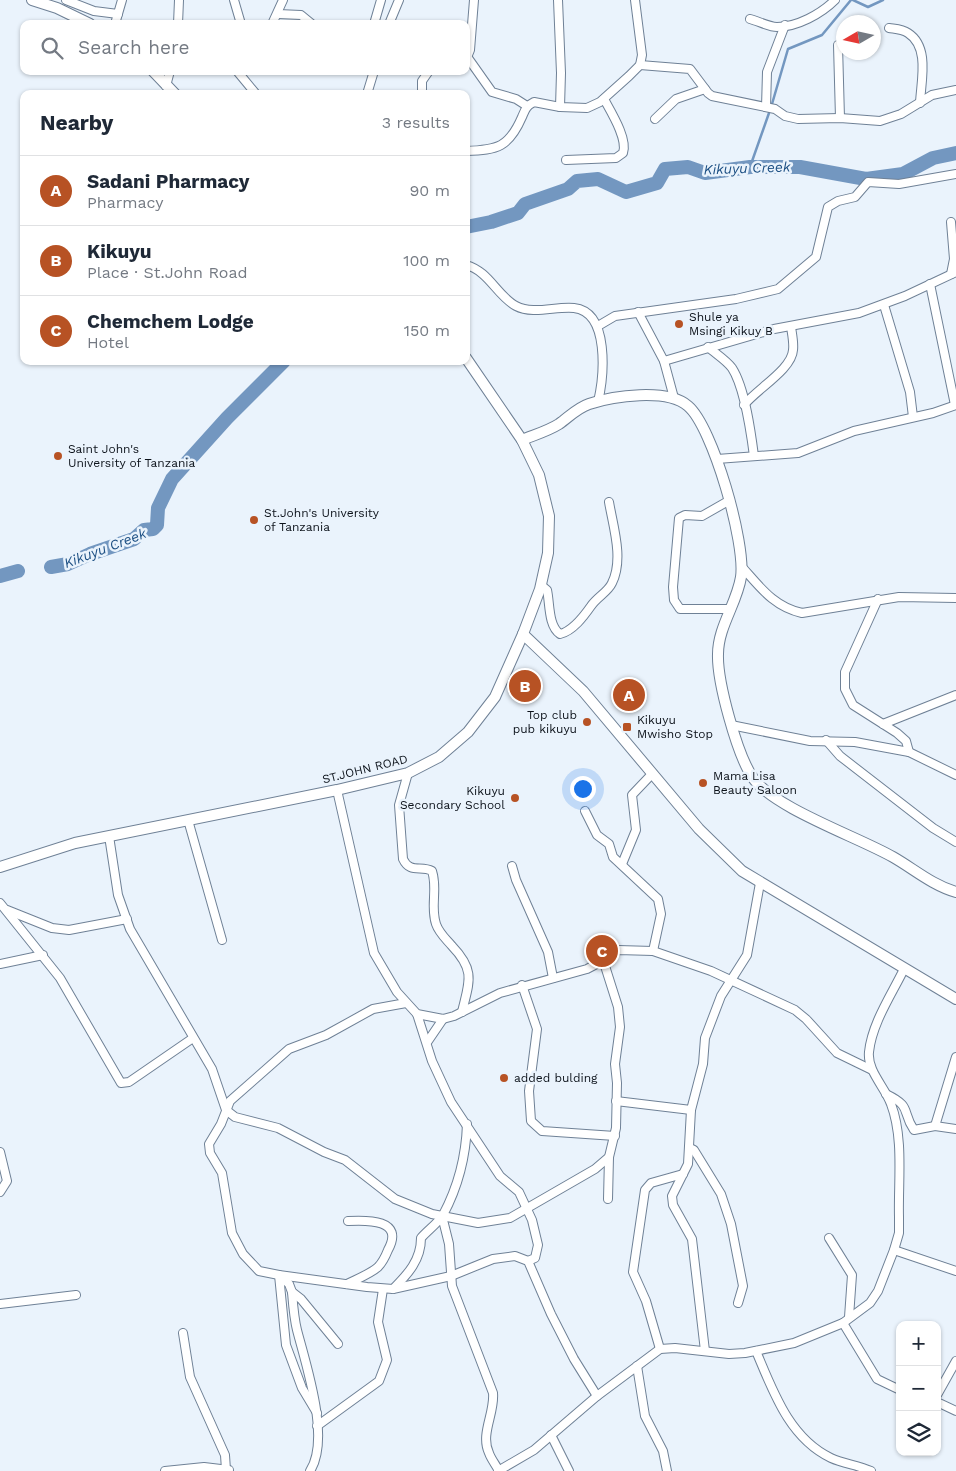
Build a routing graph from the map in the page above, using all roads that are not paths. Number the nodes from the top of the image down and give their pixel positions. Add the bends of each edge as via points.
1 (32, 0) edge
2 (66, 0) edge
3 (122, 0) edge
4 (179, 0) edge
5 (234, 0) edge
6 (283, 0) edge
7 (381, 0) edge
8 (398, 0) edge
9 (474, 0) edge
10 (558, 0) edge
11 (635, 0) edge
12 (835, 0) edge
13 (118, 14) junction
14 (278, 14) junction
15 (750, 18) dead end
16 (82, 20) edge
17 (116, 20) edge
18 (178, 20) edge
19 (240, 20) edge
20 (274, 20) edge
21 (307, 20) edge
22 (375, 20) edge
23 (390, 20) edge
24 (785, 25) junction
25 (889, 28) dead end
26 (470, 34) edge
27 (838, 60) edge
28 (470, 63) edge
29 (640, 65) junction
30 (156, 75) edge
31 (169, 75) edge
32 (240, 75) edge
33 (373, 75) edge
34 (426, 75) edge
35 (166, 86) junction
36 (170, 90) edge
37 (253, 90) edge
38 (368, 90) edge
39 (422, 90) edge
40 (705, 90) junction
41 (956, 90) edge
42 (604, 99) junction
43 (920, 102) junction
44 (527, 106) junction
45 (560, 107) junction
46 (766, 107) junction
47 (840, 118) junction
48 (655, 119) dead end
49 (470, 151) edge
50 (566, 160) dead end
51 (956, 174) edge
52 (951, 222) dead end
53 (470, 267) edge
54 (953, 273) edge
55 (930, 284) junction
56 (884, 305) junction
57 (638, 312) junction
58 (598, 326) junction
59 (791, 327) junction
60 (708, 347) junction
61 (664, 360) junction
62 (470, 364) edge
63 (674, 398) junction
64 (598, 402) junction
65 (744, 404) junction
66 (956, 405) edge
67 (913, 417) junction
68 (522, 440) junction
69 (754, 456) junction
70 (717, 459) junction
71 (730, 500) junction
72 (609, 502) dead end
73 (742, 567) junction
74 (541, 585) junction
75 (956, 598) edge
76 (878, 599) junction
77 (731, 610) junction
78 (523, 634) junction
79 (956, 695) edge
80 (883, 724) junction
81 (731, 725) junction
82 (826, 740) junction
83 (910, 752) junction
84 (408, 773) junction
85 (652, 774) junction
86 (956, 775) edge
87 (337, 790) junction
88 (585, 811) dead end
89 (188, 820) junction
90 (109, 836) junction
91 (956, 842) edge
92 (622, 864) junction
93 (512, 866) dead end
94 (0, 867) edge
95 (760, 883) junction
96 (956, 892) edge
97 (0, 903) edge
98 (7, 910) junction
99 (126, 919) junction
100 (222, 940) dead end
101 (653, 951) junction
102 (43, 955) junction
103 (606, 959) junction
104 (0, 964) edge
105 (904, 969) junction
106 (553, 978) junction
107 (729, 980) junction
108 (522, 985) junction
109 (956, 999) edge
110 (406, 1003) junction
111 (462, 1012) junction
112 (418, 1014) junction
113 (443, 1019) junction
114 (193, 1038) junction
115 (428, 1041) junction
116 (956, 1057) edge
117 (872, 1070) junction
118 (886, 1094) junction
119 (616, 1101) junction
120 (226, 1110) junction
121 (691, 1110) junction
122 (466, 1124) junction
123 (935, 1126) junction
124 (956, 1129) edge
125 (615, 1136) junction
126 (690, 1148) junction
127 (0, 1152) edge
128 (609, 1157) junction
129 (683, 1174) junction
130 (0, 1192) edge
131 (608, 1199) dead end
132 (526, 1211) junction
133 (442, 1216) junction
134 (348, 1220) dead end
135 (829, 1238) dead end
136 (894, 1250) junction
137 (528, 1261) junction
138 (956, 1271) edge
139 (279, 1275) junction
140 (451, 1276) junction
141 (347, 1284) junction
142 (383, 1289) junction
143 (393, 1289) junction
144 (292, 1292) junction
145 (76, 1295) dead end
146 (738, 1303) dead end
147 (0, 1304) edge
148 (846, 1320) junction
149 (182, 1333) dead end
150 (338, 1344) dead end
151 (660, 1349) junction
152 (705, 1351) junction
153 (756, 1351) junction
154 (956, 1361) edge
155 (637, 1366) junction
156 (896, 1388) edge
157 (941, 1388) edge
158 (597, 1396) junction
159 (941, 1404) edge
160 (956, 1411) edge
161 (317, 1413) junction
162 (317, 1426) junction
163 (551, 1435) junction
164 (229, 1470) edge
165 (168, 1471) edge
166 (310, 1471) edge
167 (499, 1471) edge
168 (569, 1471) edge
169 (667, 1471) edge
170 (871, 1471) edge

1 - 16 street
2 - 13 street via 94,11
3 - 13 street
4 - 18 street
5 - 19 street
6 - 14 street
7 - 22 street
8 - 23 street
9 - 26 street
10 - 45 street
11 - 29 street via 642,49
12 - 24 street via 819,13
13 - 17 street
14 - 20 street
14 - 21 street via 301,15
15 - 24 street via 776,27
24 - 46 street via 767,72
25 - 43 street via 908,33 922,55
27 - 47 street
28 - 44 street via 492,92
29 - 40 street via 690,69
29 - 42 street
30 - 35 street
31 - 35 street
32 - 37 street
33 - 38 street
34 - 39 street
35 - 36 street
40 - 46 street via 720,99
40 - 48 street via 676,99
41 - 43 street via 936,94
42 - 45 street via 587,108
42 - 50 street via 618,125 625,148 623,153 616,158
43 - 47 street via 886,120
44 - 45 street via 539,102
44 - 49 street via 515,132 505,144
46 - 47 street via 798,119
51 - 57 street via 900,184 868,182 855,197 832,204 826,211 823,238 816,256 778,289 736,299
52 - 54 street
53 - 58 street via 479,271 515,306 574,308 590,314
54 - 55 street
55 - 56 street
55 - 66 street
56 - 59 street
56 - 67 street via 910,392
57 - 58 street via 615,316
57 - 61 street
58 - 64 street via 602,371
59 - 60 street
59 - 65 street via 794,352 786,366
60 - 61 street
60 - 65 street via 731,368
61 - 63 street
62 - 68 street, ST.JOHN ROAD
63 - 64 street via 640,396
63 - 70 street via 692,410
64 - 68 street via 584,406 552,428
65 - 69 street
66 - 67 street
67 - 69 street via 854,431 798,453
68 - 74 street, ST.JOHN ROAD via 539,475 549,516 548,553
69 - 70 street
70 - 71 street
71 - 73 street
71 - 77 street via 702,516 679,518 673,587 674,600 680,609
72 - 74 street via 617,554 615,574 609,587 570,629 560,634 552,618 548,590
73 - 76 street via 768,596 788,610 802,613
73 - 77 street
74 - 78 street, ST.JOHN ROAD
75 - 76 street
76 - 80 street via 845,672 845,682 853,706
77 - 81 street via 718,652
78 - 84 street, ST.JOHN ROAD via 495,697 481,716 454,746
78 - 85 street via 583,692
79 - 80 street
80 - 83 street via 906,741
81 - 82 street via 810,741
81 - 96 street via 745,765 753,779 770,795
82 - 83 street
82 - 91 street via 840,756
83 - 86 street
84 - 87 street, ST.JOHN ROAD
84 - 111 street via 399,805 403,859 413,869 432,871 436,925 462,956 470,972
85 - 92 street via 632,795 636,830
85 - 95 street via 700,829 742,871
87 - 89 street, ST.JOHN ROAD
87 - 110 street via 374,953
88 - 92 street via 597,835 609,844 614,857
89 - 90 street, ST.JOHN ROAD
89 - 100 street
90 - 94 street, ST.JOHN ROAD via 75,843
90 - 99 street via 118,895
92 - 101 street via 658,899 661,906
93 - 106 street via 548,952
95 - 105 street
95 - 107 street via 747,955
97 - 98 street
98 - 99 street via 52,928 69,930
98 - 102 street
99 - 114 street
101 - 103 street via 618,950
101 - 107 street
102 - 104 street
102 - 114 street via 121,1082 129,1082
103 - 106 street via 586,969
103 - 119 street via 605,966 620,1018 614,1064
105 - 109 street
105 - 117 street via 878,1021 869,1052
106 - 108 street
107 - 117 street via 795,1010 837,1053
107 - 121 street via 706,1038
108 - 111 street
108 - 125 street via 537,1029 529,1091 531,1121 542,1131
110 - 112 street
110 - 120 street via 373,1009 289,1049 237,1094
111 - 113 street
112 - 113 street
112 - 115 street
113 - 115 street
114 - 120 street via 212,1069
115 - 122 street via 442,1086
116 - 123 street
117 - 118 street
118 - 123 street via 905,1106 914,1130
118 - 136 street via 895,1118 898,1156 899,1233
119 - 121 street
119 - 125 street
120 - 133 street via 234,1117 278,1128 345,1160 395,1198
120 - 139 street via 222,1124 210,1140 209,1149 222,1173 232,1233 252,1266 259,1271
121 - 126 street
122 - 132 street via 500,1176 518,1192
122 - 133 street via 466,1148
123 - 124 street
125 - 128 street
126 - 129 street
126 - 146 street via 721,1194 731,1224 743,1286
127 - 130 street via 7,1181
128 - 131 street
128 - 132 street
129 - 151 street via 651,1183 645,1190 633,1260 633,1272 646,1301
129 - 152 street via 672,1196 673,1205 692,1239
132 - 133 street via 485,1223
132 - 137 street via 532,1220 538,1245 535,1258
133 - 140 street via 449,1244
133 - 143 street via 421,1238 416,1262
134 - 141 street via 380,1222 389,1227 392,1244 379,1266
135 - 148 street via 852,1275
136 - 138 street
136 - 148 street via 870,1303
137 - 140 street via 515,1256 493,1259
137 - 158 street via 551,1314
139 - 141 street
139 - 144 street
139 - 161 street via 286,1345 302,1388
140 - 143 street
140 - 167 street via 472,1342 491,1386 494,1404 486,1435 488,1452
141 - 142 street
142 - 143 street
142 - 162 street via 378,1322 387,1360 379,1382
144 - 150 street
144 - 161 street via 296,1328
145 - 147 street
148 - 153 street via 794,1343
148 - 156 street via 877,1379
149 - 164 street via 190,1377
151 - 152 street
151 - 155 street
152 - 153 street via 738,1354
153 - 170 street via 799,1436 831,1458
154 - 157 street
155 - 158 street
155 - 169 street via 645,1416 663,1451
158 - 163 street
159 - 160 street
161 - 162 street
162 - 166 street via 318,1457
163 - 167 street via 534,1450
163 - 168 street
164 - 165 street via 204,1466

